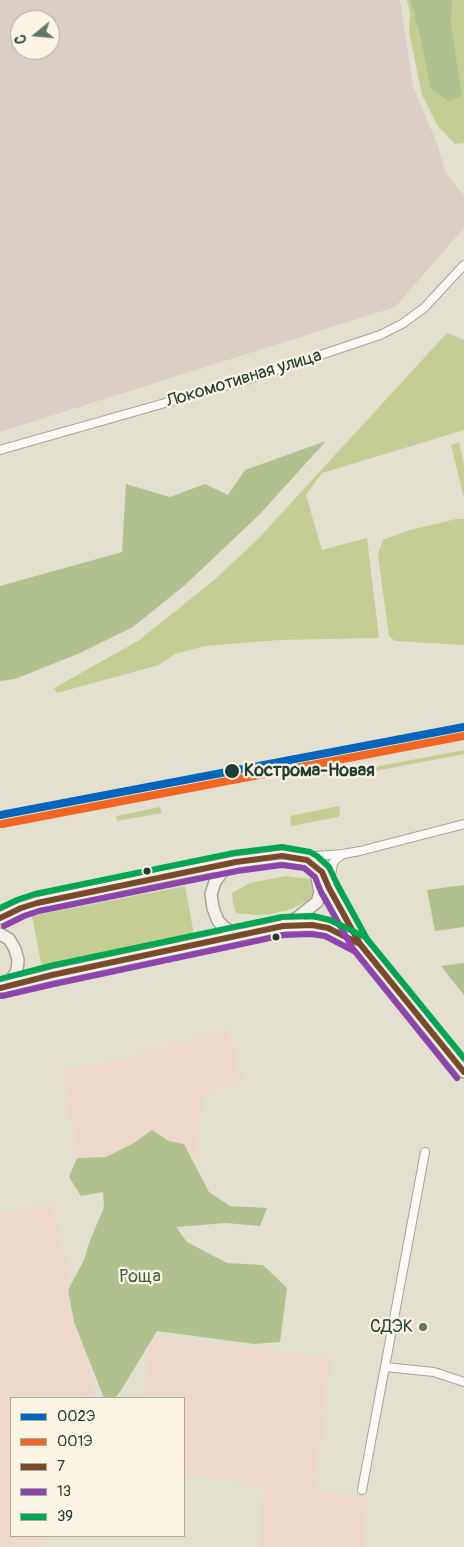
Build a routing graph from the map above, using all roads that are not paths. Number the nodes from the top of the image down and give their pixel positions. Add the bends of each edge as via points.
1 (464, 265) edge
2 (0, 450) edge
3 (464, 824) edge
4 (343, 854) junction
5 (297, 857) junction
6 (236, 862) junction
7 (312, 862) junction
8 (329, 888) junction
9 (317, 902) junction
10 (0, 918) edge
11 (283, 926) junction
12 (0, 934) edge
13 (244, 934) junction
14 (360, 944) junction
15 (1, 987) edge
16 (464, 1072) edge
17 (425, 1152) dead end
18 (385, 1366) junction
19 (464, 1382) edge
20 (362, 1490) dead end

1 - 2 street, Локомотивная улица via 424,308 380,335 246,380
3 - 4 street
4 - 5 street
4 - 8 street via 333,863
5 - 6 main road
5 - 7 main road
6 - 10 main road via 37,903
6 - 13 main road via 215,882 212,908 225,928
7 - 8 main road via 322,872
7 - 9 main road via 319,884
8 - 9 street
8 - 14 main road
9 - 11 main road
11 - 13 main road
11 - 14 main road via 328,928
12 - 15 main road via 9,939 18,960 12,979
13 - 15 main road
14 - 16 main road
17 - 18 street
18 - 19 street via 434,1372
18 - 20 street

